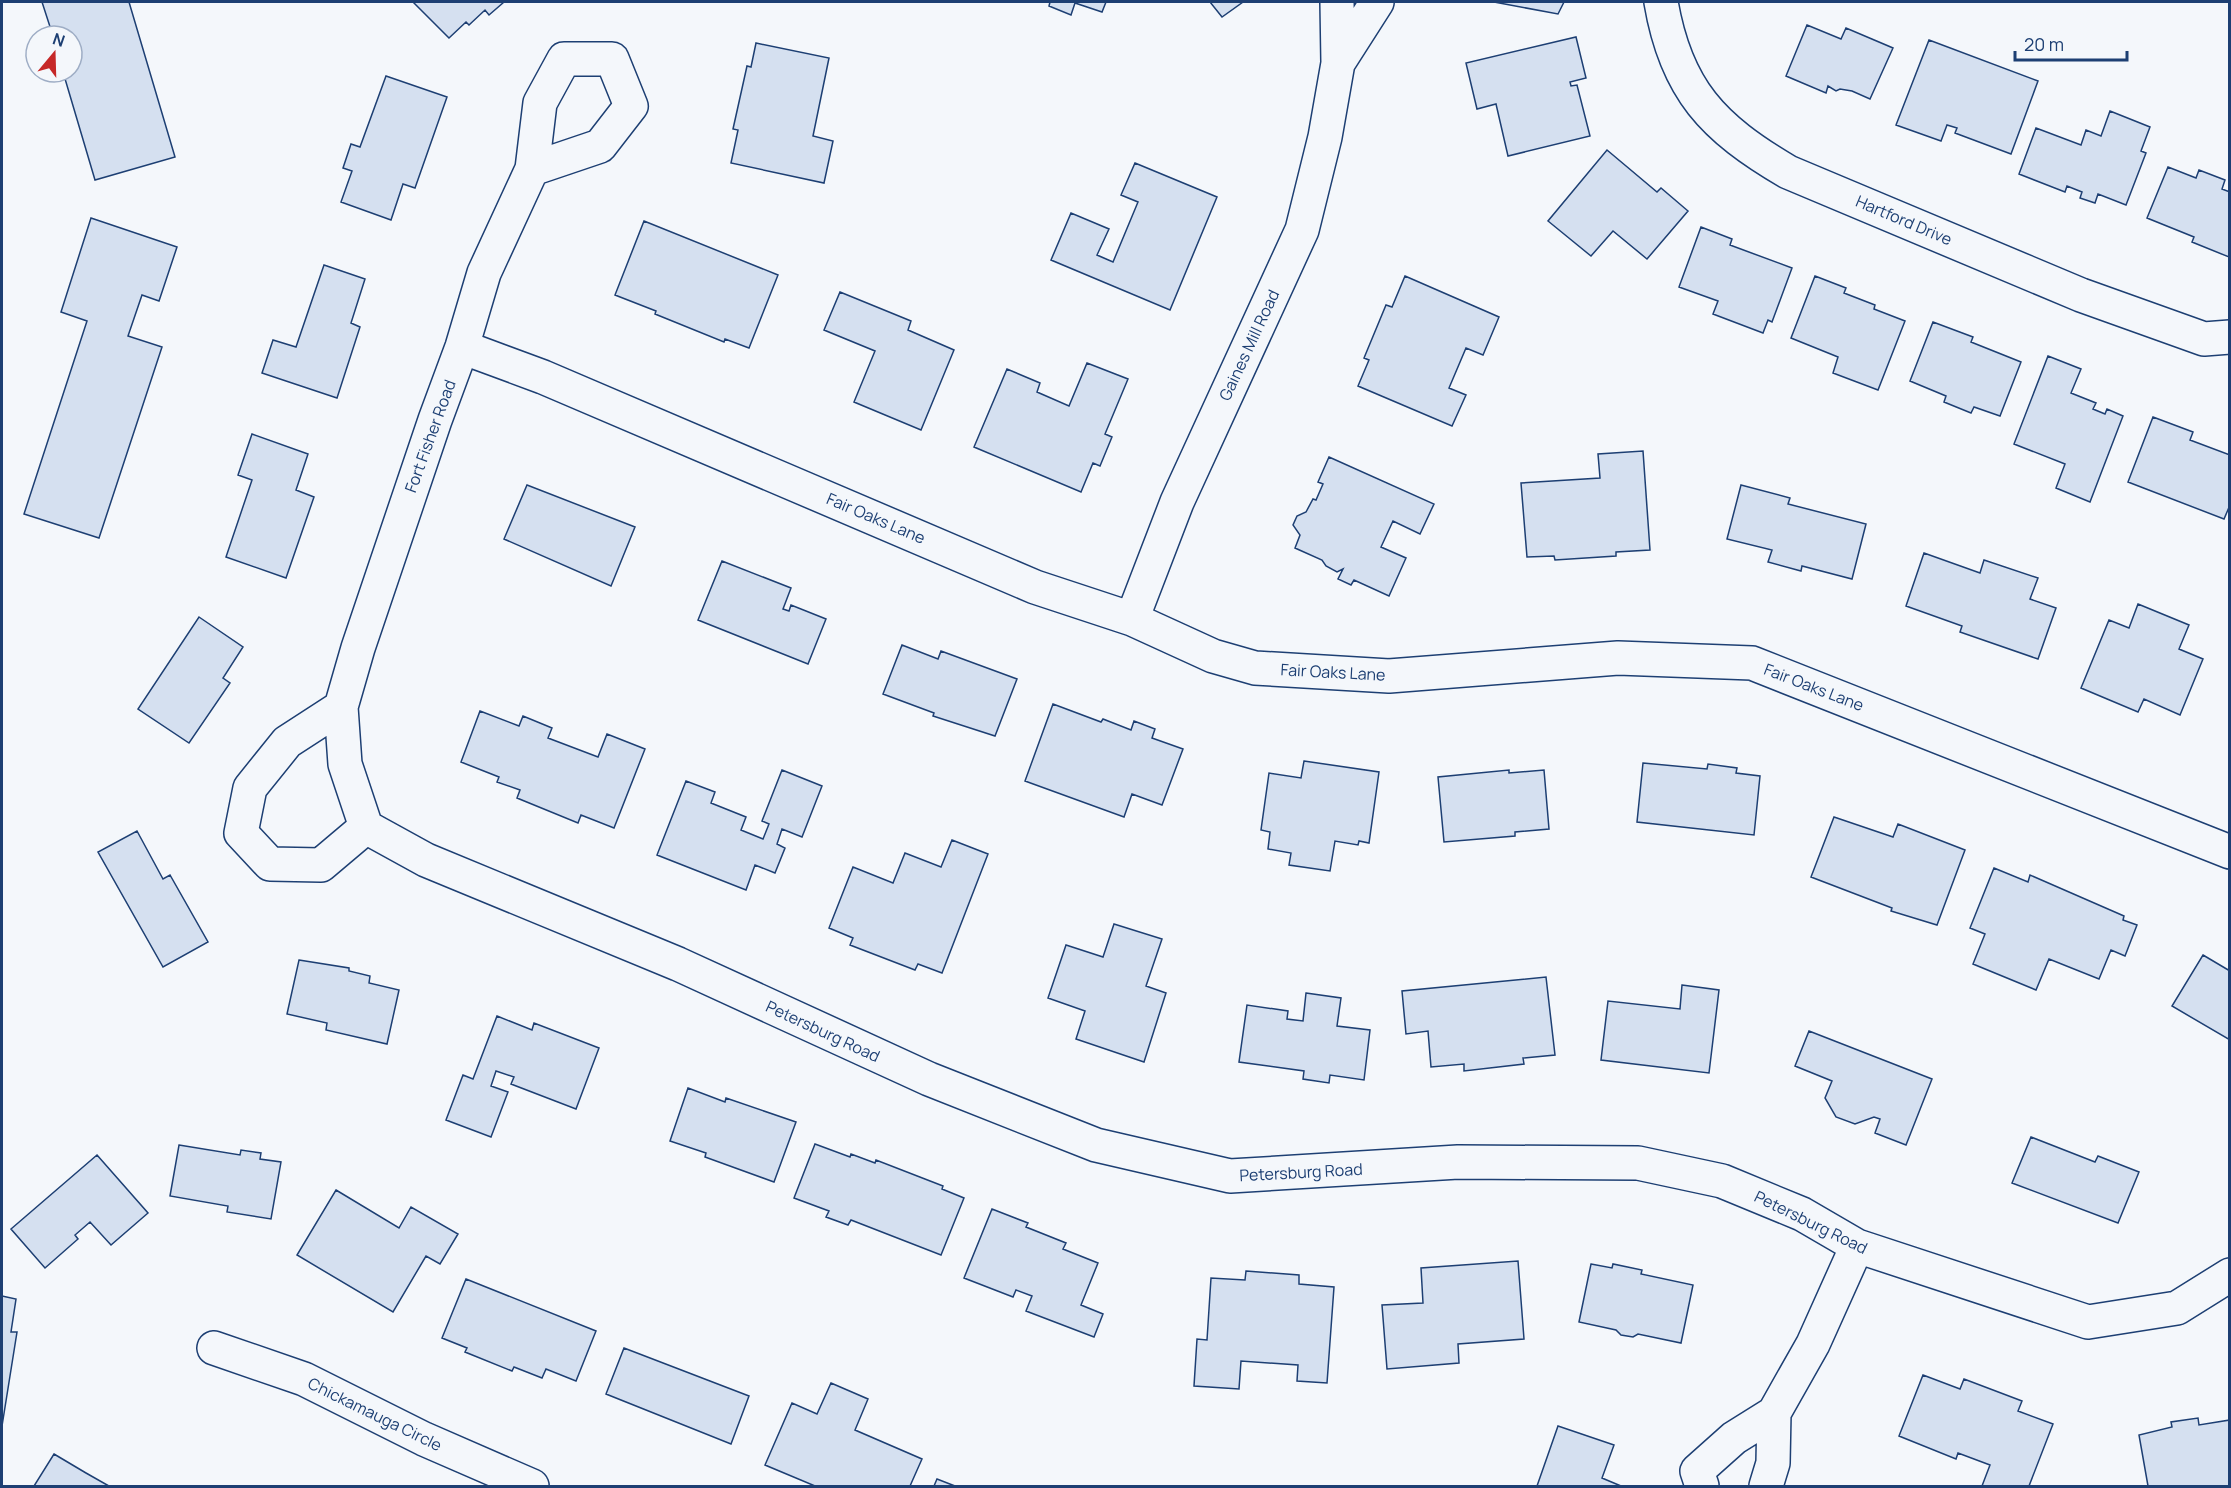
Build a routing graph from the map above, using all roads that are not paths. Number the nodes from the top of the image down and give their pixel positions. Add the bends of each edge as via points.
1 (1337, 2) edge
2 (1377, 2) edge
3 (1661, 2) edge
4 (1338, 63) junction
5 (532, 169) dead end
6 (2229, 337) edge
7 (462, 347) junction
8 (1132, 619) junction
9 (341, 707) junction
10 (366, 827) junction
11 (2229, 852) edge
12 (1857, 1246) junction
13 (2229, 1275) edge
14 (214, 1348) dead end
15 (1774, 1413) junction
16 (532, 1486) edge
17 (1702, 1486) edge
18 (1766, 1486) edge

1 - 4 street, Gaines Mill Road
2 - 4 street, Gaines Mill Road
3 - 6 street, Hartford Drive via 1668,39 1686,81 1713,119 1748,149 1788,172 2081,295 2204,339
4 - 8 street, Gaines Mill Road via 1302,230 1177,502
5 - 7 street, Fort Fisher Road via 484,273
7 - 8 street, Fair Oaks Lane via 554,381 1035,587
7 - 9 street, Fort Fisher Road via 361,637
8 - 11 street, Fair Oaks Lane via 1213,656 1255,668 1389,676 1618,658 1752,663
9 - 10 street, Fort Fisher Road via 345,764
9 - 10 street via 287,742 257,778 250,788 241,833 270,864 321,865
10 - 12 street, Petersburg Road via 426,860 678,964 929,1079 1096,1145 1230,1176 1458,1162 1638,1163 1722,1181 1802,1214
12 - 13 street, Petersburg Road via 2088,1322 2177,1308
12 - 15 street via 1813,1344
14 - 16 street, Chickamauga Circle via 304,1379 424,1439
15 - 17 street via 1734,1438 1697,1471
15 - 18 street via 1773,1463

